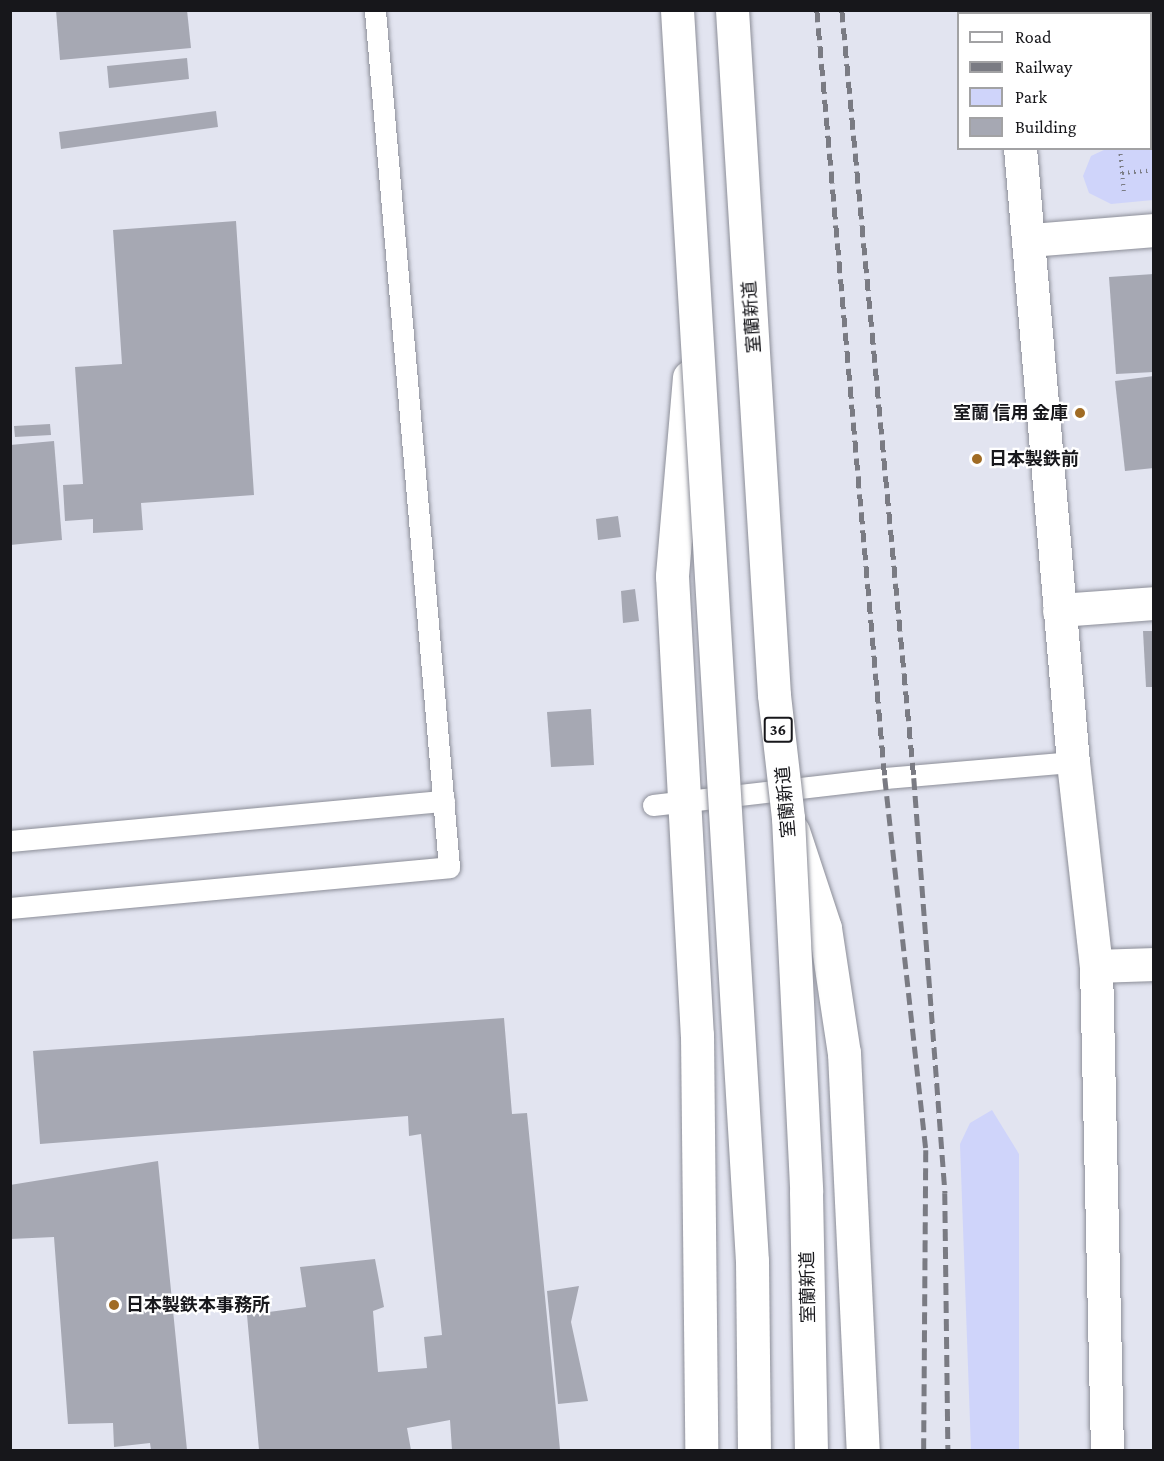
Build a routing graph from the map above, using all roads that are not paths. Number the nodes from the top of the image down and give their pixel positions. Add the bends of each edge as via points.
1 (375, 10) edge
2 (677, 10) edge
3 (732, 10) edge
4 (1020, 150) edge
5 (1154, 230) edge
6 (1030, 240) junction
7 (695, 305) junction
8 (1154, 603) edge
9 (1059, 610) junction
10 (1073, 762) junction
11 (444, 801) junction
12 (669, 803) junction
13 (788, 818) junction
14 (10, 841) edge
15 (10, 908) edge
16 (1154, 964) edge
17 (1096, 966) junction
18 (701, 1450) edge
19 (754, 1450) edge
20 (811, 1450) edge
21 (863, 1450) edge
22 (1107, 1450) edge

1 - 11 lane
2 - 7 main road, bridge
3 - 13 main road, 室蘭新道 / 36, bridge via 774,695
4 - 6 main road
5 - 6 main road
6 - 9 main road
7 - 12 main road via 672,576
7 - 19 main road, bridge via 752,1261
8 - 9 main road
9 - 10 main road
10 - 12 lane
10 - 17 main road
11 - 14 lane
11 - 15 lane via 449,867
12 - 18 main road via 698,1035
13 - 20 main road, 室蘭新道 / 36, bridge via 806,1192
13 - 21 main road, bridge via 825,928 844,1053
16 - 17 main road
17 - 22 main road

